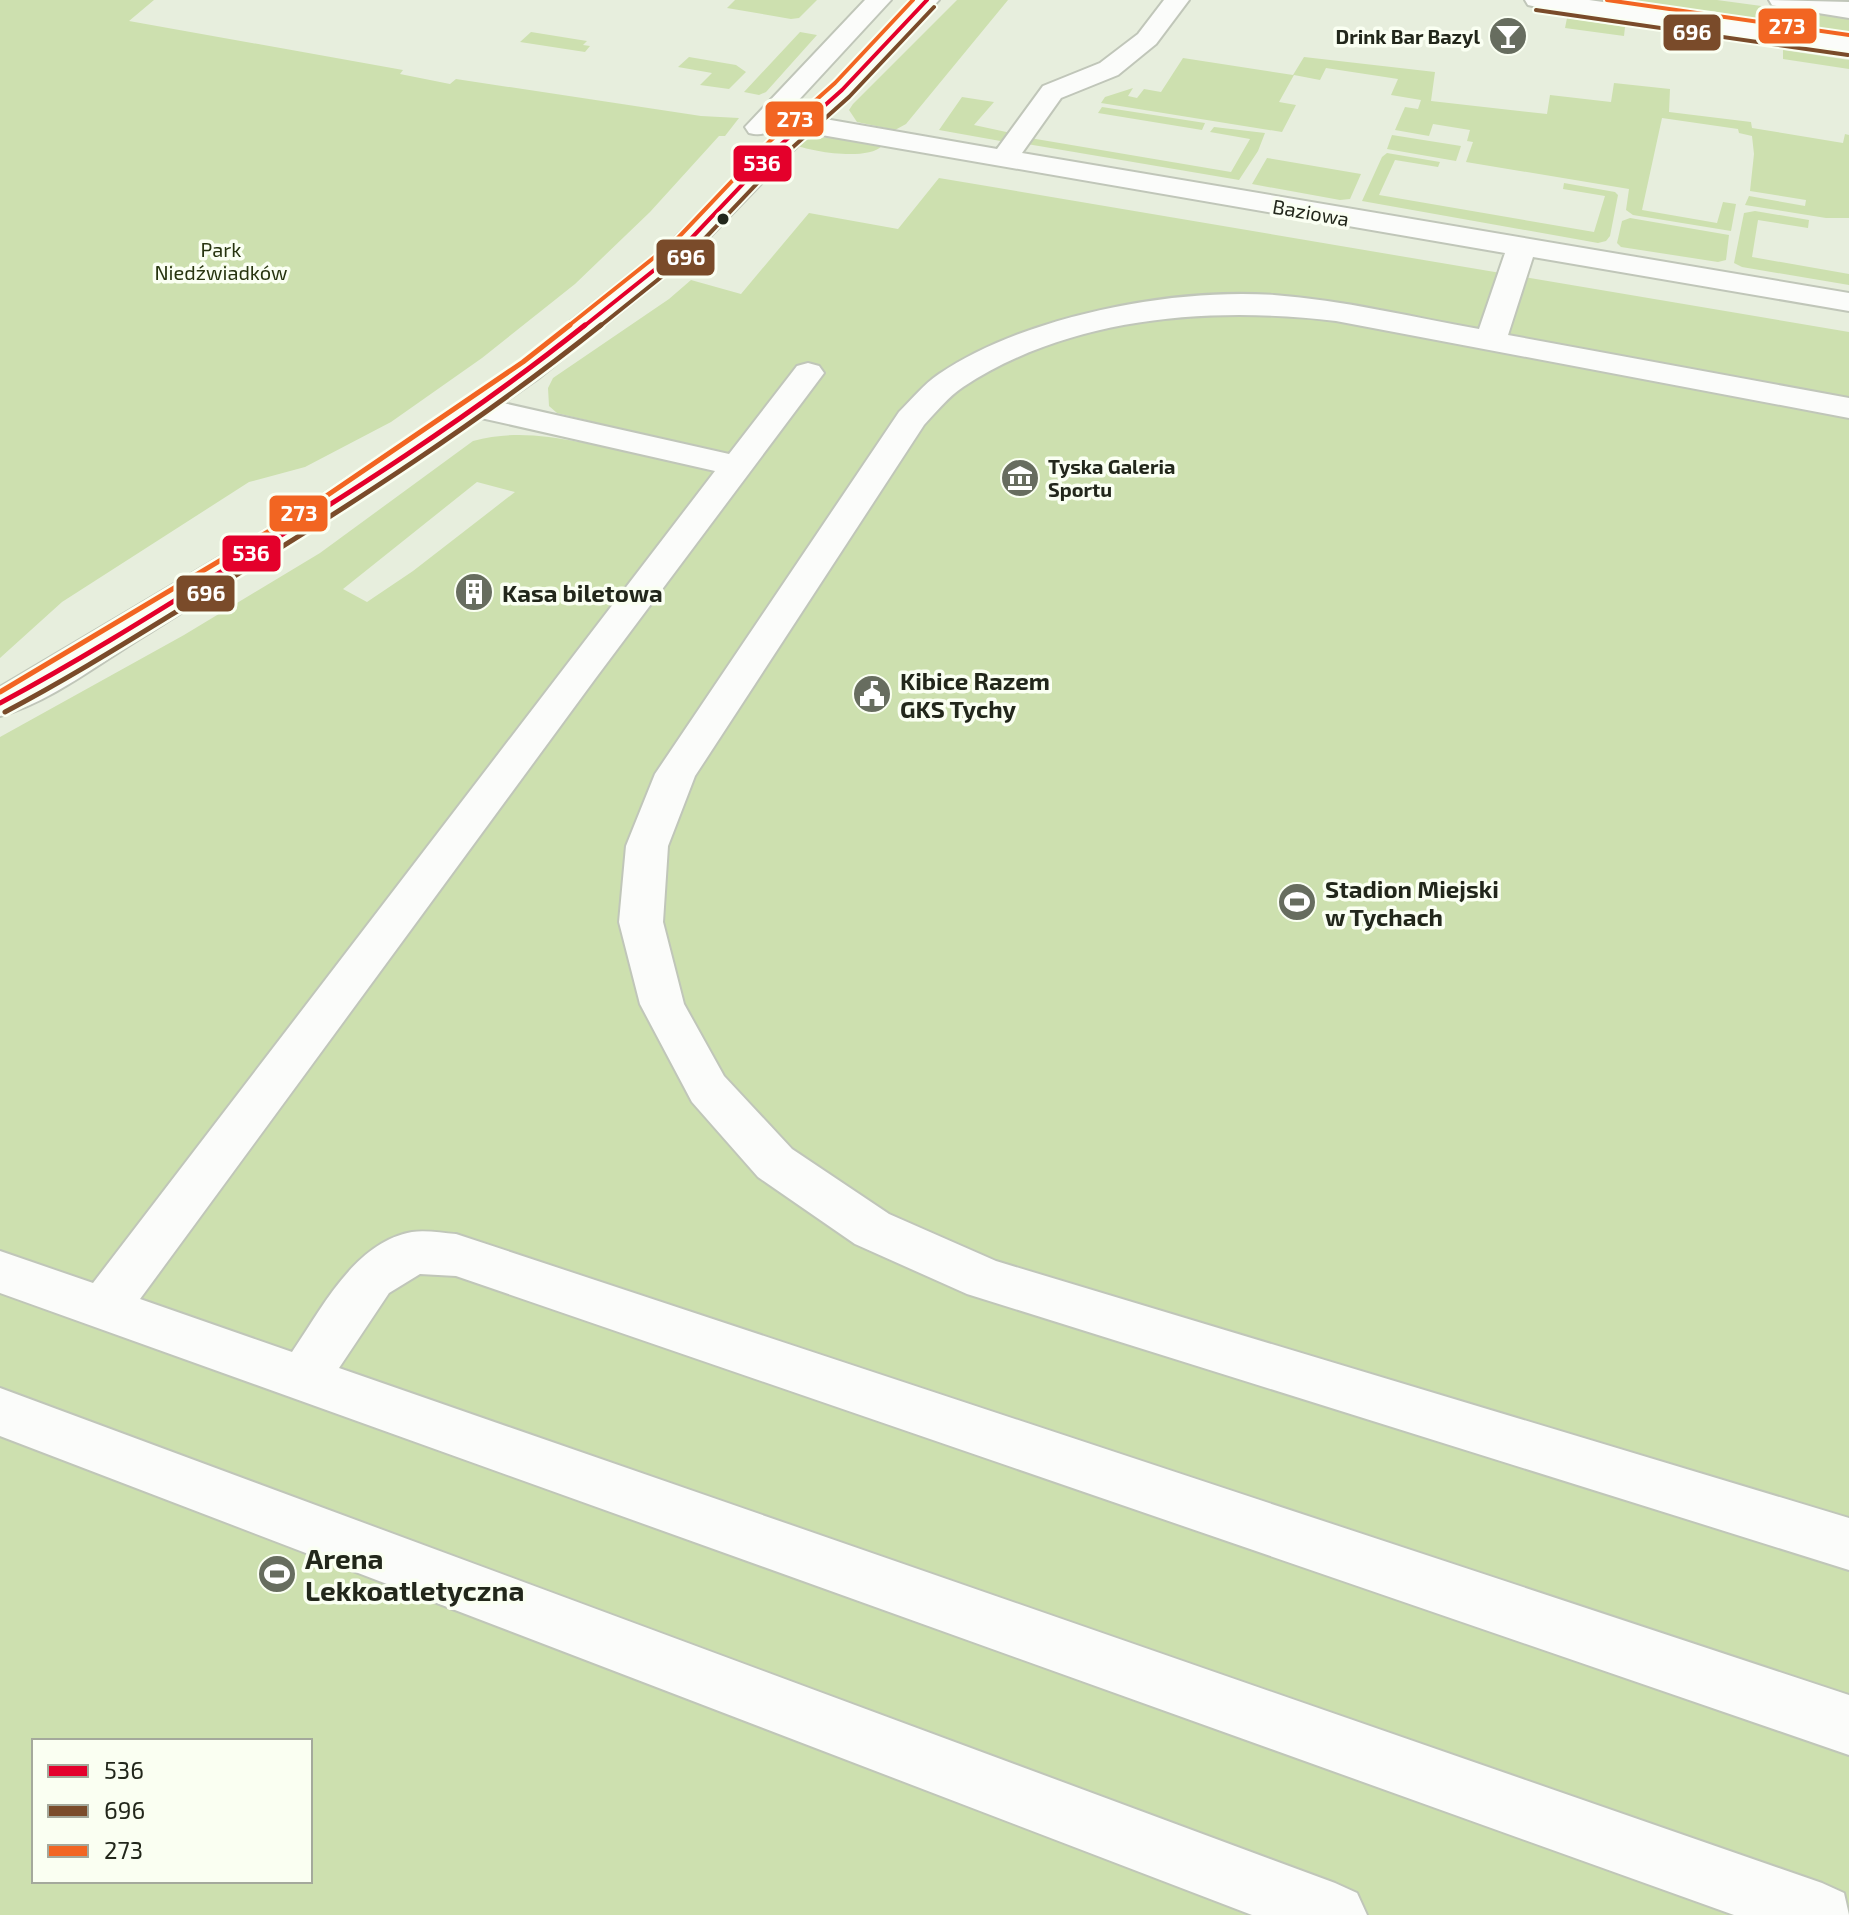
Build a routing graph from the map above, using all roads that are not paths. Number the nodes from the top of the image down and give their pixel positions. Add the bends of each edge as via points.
1 (879, 0) edge
2 (927, 0) edge
3 (1177, 0) edge
4 (1537, 0) edge
5 (1781, 0) edge
6 (1849, 10) edge
7 (848, 32) junction
8 (890, 39) junction
9 (1849, 45) edge
10 (778, 107) junction
11 (807, 124) junction
12 (1005, 158) junction
13 (1522, 246) junction
14 (1849, 302) edge
15 (1491, 340) junction
16 (529, 370) junction
17 (808, 373) dead end
18 (478, 407) junction
19 (1849, 408) edge
20 (737, 466) junction
21 (0, 703) edge
22 (0, 1272) edge
23 (103, 1309) junction
24 (303, 1379) junction
25 (0, 1412) edge
26 (1849, 1544) edge
27 (1849, 1725) edge
28 (1335, 1915) edge
29 (1822, 1915) edge

1 - 7 street
2 - 8 street
3 - 12 street via 1147,39 1109,69 1052,92
4 - 9 street
5 - 6 street
7 - 8 street
7 - 10 street
8 - 11 street
10 - 11 street, Baziowa
10 - 16 street
11 - 12 street, Baziowa
11 - 16 street via 777,148 683,247
12 - 13 street, Baziowa
13 - 14 street, Baziowa
13 - 15 street
15 - 19 street
15 - 26 street via 1258,304 1181,309 1058,334 1000,355 952,381 921,408 894,444 675,774 647,846 641,922 662,1004 708,1089 775,1163 872,1229 985,1279
16 - 18 street
17 - 20 street
18 - 20 street
18 - 21 street via 243,560
20 - 23 street
22 - 23 street
23 - 24 street
24 - 27 street via 371,1278 413,1253 456,1255
24 - 29 street
25 - 28 street

